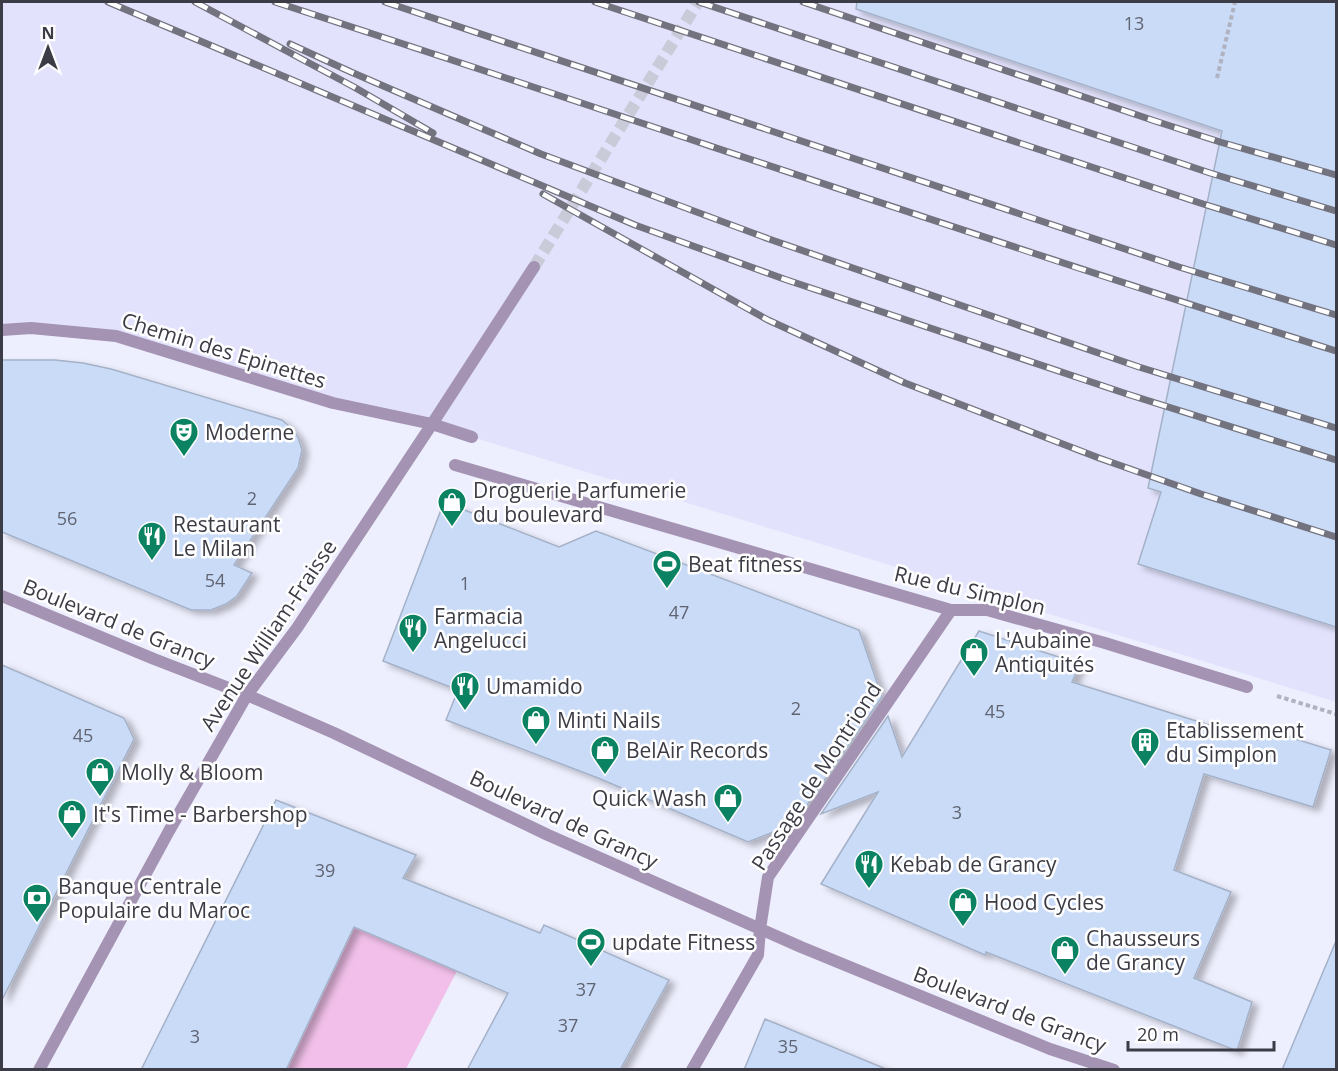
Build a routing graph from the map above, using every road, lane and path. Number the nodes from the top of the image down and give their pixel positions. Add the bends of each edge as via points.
1 (1235, 2) edge
2 (1217, 78) dead end
3 (534, 267) tunnel mouth
4 (2, 330) edge
5 (432, 424) junction
6 (472, 437) dead end
7 (455, 465) dead end
8 (2, 596) edge
9 (951, 610) junction
10 (1247, 687) joint
11 (247, 695) junction
12 (1336, 714) edge
13 (760, 929) junction
14 (39, 1070) edge
15 (692, 1070) edge
16 (1114, 1070) edge

1 - 2 path
3 - 5 street, Avenue William-Fraisse
4 - 5 street, Chemin des Epinettes via 31,328 116,336 333,403
5 - 6 street
5 - 11 street, Avenue William-Fraisse via 297,628
7 - 9 street, Rue du Simplon
8 - 11 street, Boulevard de Grancy
9 - 10 street, Rue du Simplon via 987,610
9 - 13 street, Passage de Montriond via 768,877
10 - 12 path
11 - 13 street, Boulevard de Grancy
11 - 14 street, Avenue William-Fraisse
13 - 15 street, Passage de Montriond via 758,955
13 - 16 street, Boulevard de Grancy via 1050,1049

